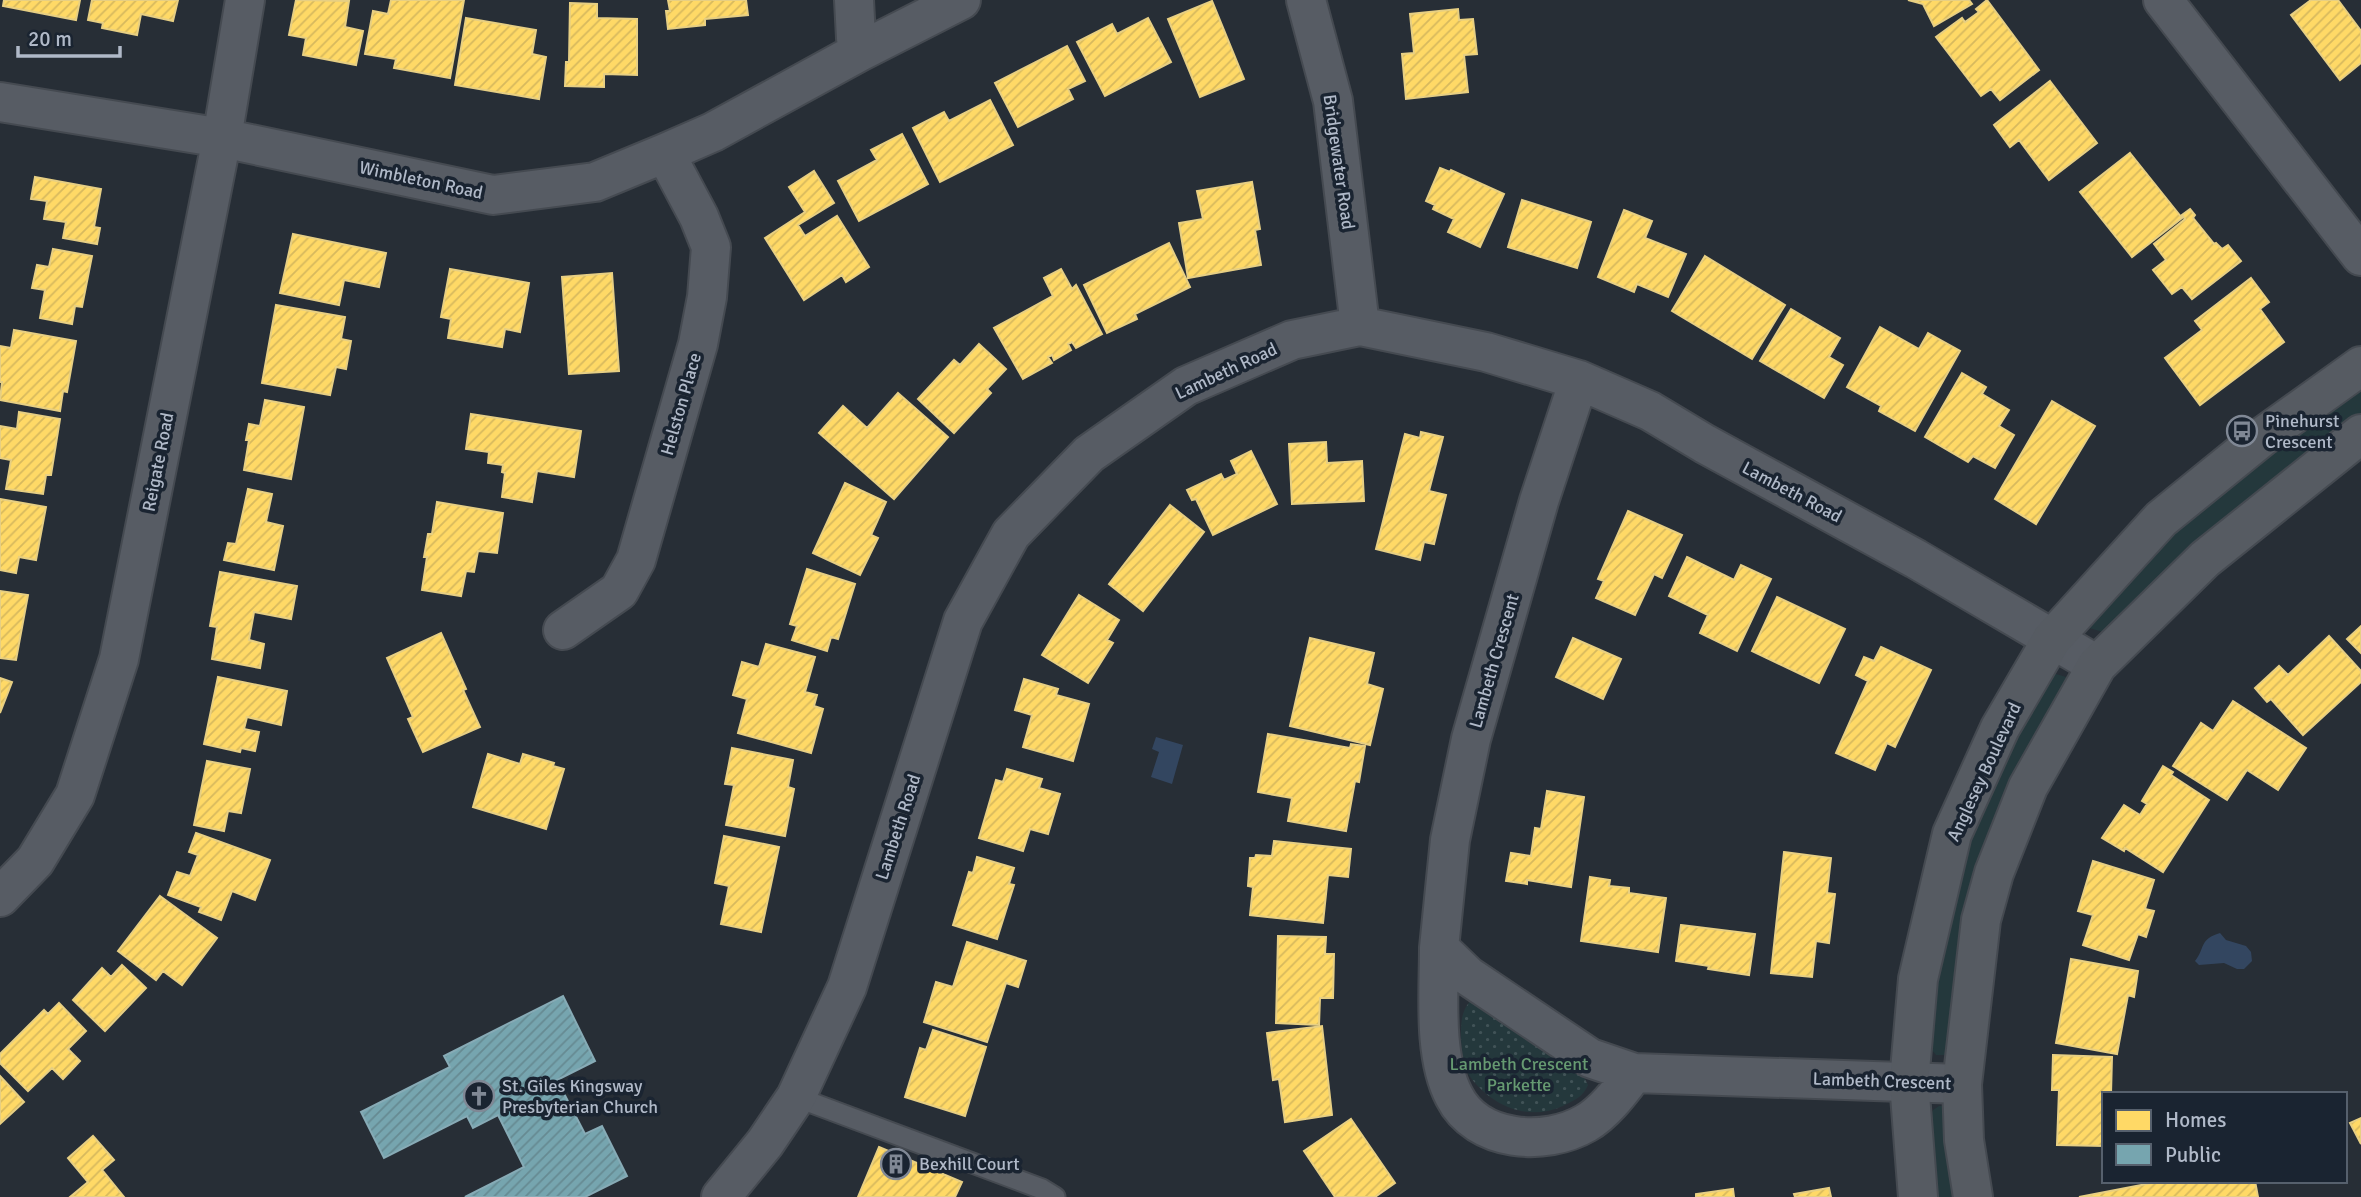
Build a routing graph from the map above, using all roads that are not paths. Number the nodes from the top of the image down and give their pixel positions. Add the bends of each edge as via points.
1 (245, 0) edge
2 (854, 0) edge
3 (961, 0) edge
4 (1306, 0) edge
5 (2162, 0) edge
6 (859, 52) junction
7 (0, 102) edge
8 (222, 138) junction
9 (665, 153) junction
10 (2361, 256) edge
11 (1360, 326) junction
12 (2361, 366) edge
13 (1579, 380) junction
14 (2361, 434) edge
15 (563, 630) dead end
16 (2053, 639) junction
17 (2097, 665) junction
18 (0, 897) edge
19 (1439, 948) junction
20 (1634, 1073) junction
21 (1909, 1082) junction
22 (1962, 1084) junction
23 (796, 1097) junction
24 (721, 1197) edge
25 (1055, 1197) edge
26 (1918, 1197) edge
27 (1973, 1197) edge

1 - 8 street, Reigate Road
2 - 6 street
3 - 6 street, Wimbleton Road
4 - 11 street, Bridgewater Road via 1333,101
5 - 10 street
6 - 9 street, Wimbleton Road via 713,132
7 - 8 street, Wimbleton Road
8 - 9 street, Wimbleton Road via 493,195 596,182
8 - 18 street, Reigate Road via 119,659 75,795 35,862
9 - 15 street, Helston Place via 711,247 698,344 636,560 619,591
11 - 13 street, Lambeth Road via 1486,352
11 - 23 street, Lambeth Road via 1292,340 1186,386 1089,454 1011,534 963,621 847,987
12 - 16 street, Anglesey Boulevard via 2262,437 2161,519
13 - 16 street, Lambeth Road via 1650,411
13 - 19 street, Lambeth Crescent via 1471,739 1450,840
14 - 17 street via 2205,559
16 - 17 street, Lambeth Road
16 - 21 street, Anglesey Boulevard via 2000,727 1952,834 1918,979
17 - 22 street via 2028,787 1994,873 1980,920
19 - 20 street, Lambeth Crescent via 1477,982 1590,1058
19 - 20 street, Lambeth Crescent via 1443,1062 1454,1097 1471,1117 1493,1132 1524,1138 1552,1135 1586,1123
20 - 21 street, Lambeth Crescent
21 - 22 street, Lambeth Crescent
21 - 26 street, Anglesey Boulevard
22 - 27 street
23 - 24 street, Lambeth Road
23 - 25 lane

